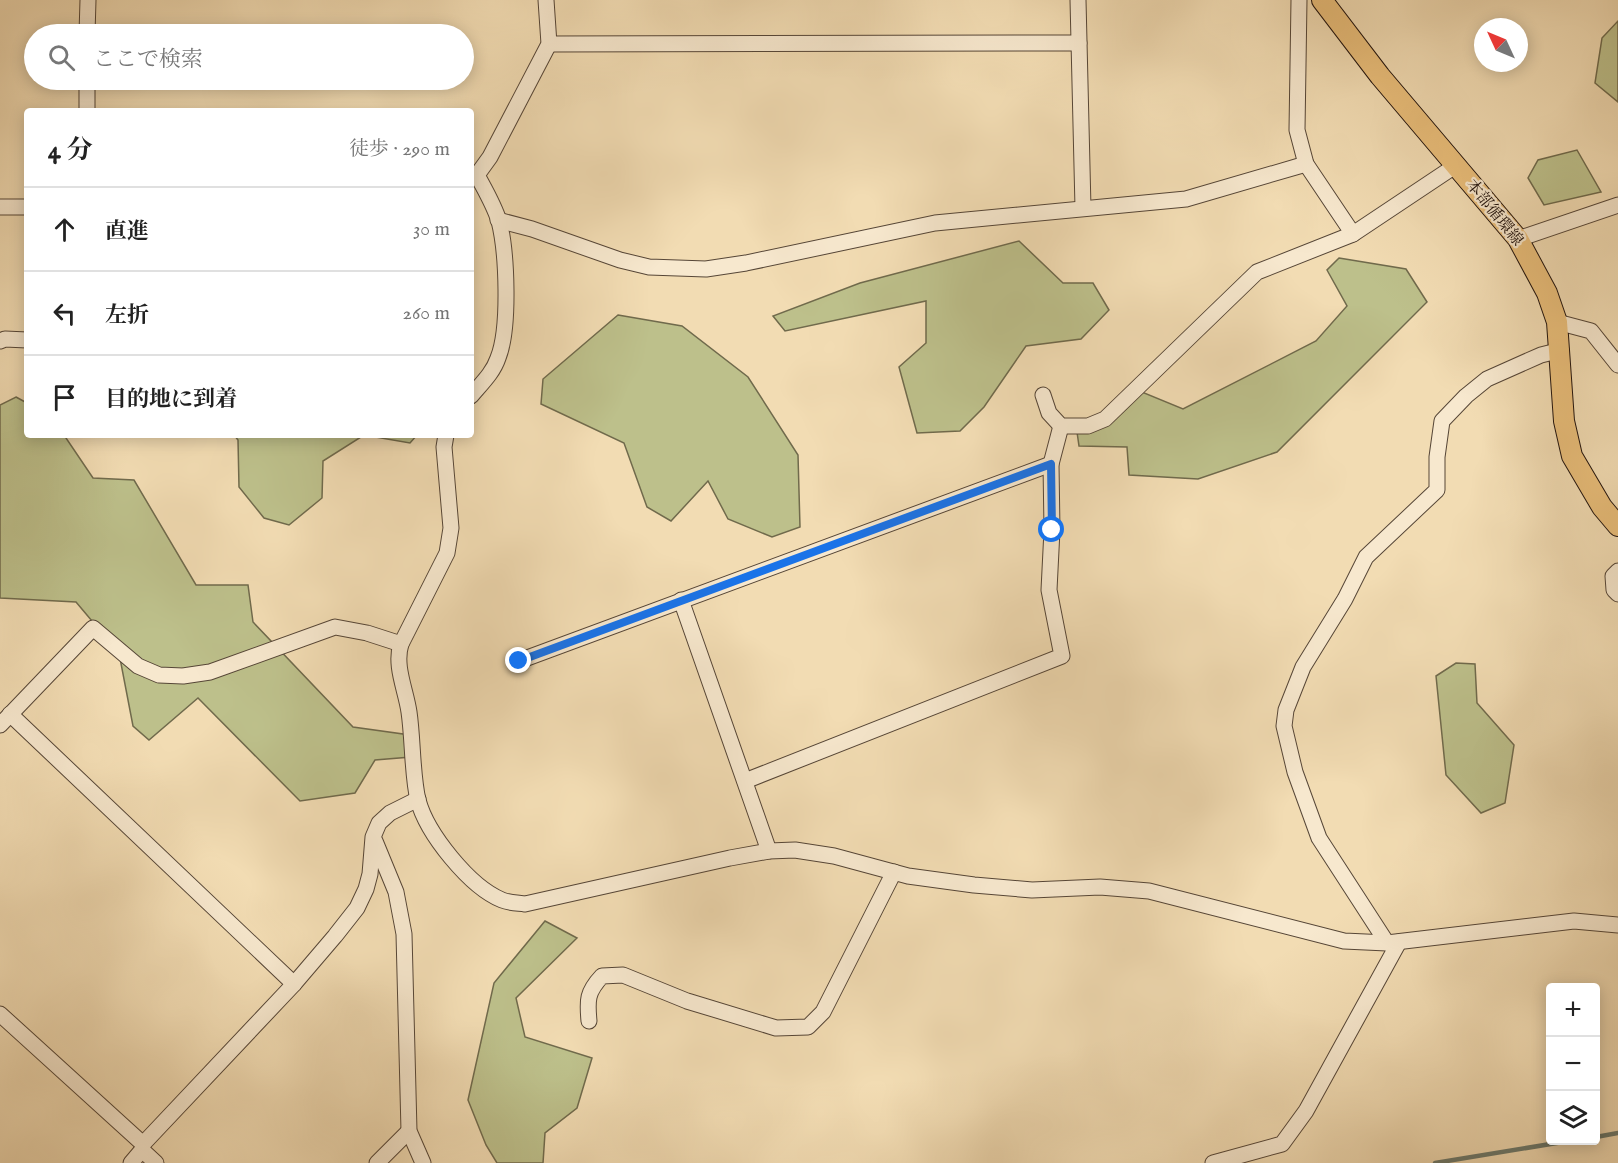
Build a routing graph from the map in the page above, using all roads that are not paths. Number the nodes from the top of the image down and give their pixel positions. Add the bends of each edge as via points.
1 (88, 0) edge
2 (546, 0) edge
3 (1078, 0) edge
4 (1299, 0) edge
5 (1322, 0) edge
6 (87, 24) edge
7 (1079, 43) junction
8 (549, 44) junction
9 (87, 90) edge
10 (87, 108) edge
11 (1306, 164) junction
12 (1455, 166) junction
13 (474, 174) edge
14 (1618, 205) edge
15 (0, 207) edge
16 (24, 207) edge
17 (1083, 208) junction
18 (498, 220) junction
19 (1353, 234) junction
20 (1518, 239) junction
21 (1557, 322) junction
22 (24, 340) edge
23 (0, 341) edge
24 (1561, 350) junction
25 (1618, 365) edge
26 (474, 392) edge
27 (1043, 395) dead end
28 (1061, 426) junction
29 (446, 438) edge
30 (1051, 464) junction
31 (1618, 526) edge
32 (1618, 571) edge
33 (1618, 594) edge
34 (681, 600) junction
35 (401, 644) junction
36 (519, 661) dead end
37 (5, 719) edge
38 (745, 781) junction
39 (418, 799) junction
40 (373, 837) junction
41 (769, 851) junction
42 (894, 872) junction
43 (1618, 925) edge
44 (1393, 942) junction
45 (294, 984) junction
46 (0, 1014) edge
47 (589, 1022) dead end
48 (409, 1131) junction
49 (143, 1147) junction
50 (131, 1163) edge
51 (156, 1163) edge
52 (377, 1163) edge
53 (423, 1163) edge
54 (1213, 1163) edge

1 - 6 street
2 - 8 street
3 - 7 street
4 - 11 street via 1297,130
5 - 12 main road, 本部循環線
7 - 8 street
7 - 17 street
8 - 13 street via 490,157
9 - 10 street
11 - 17 street via 1186,199
11 - 19 street
12 - 19 street
12 - 20 main road, 本部循環線
13 - 18 street
14 - 20 street
15 - 16 street
17 - 18 street via 935,223 706,268 649,267
18 - 26 street via 505,293 503,339 498,360
19 - 28 street via 1257,272 1106,419 1088,426
20 - 21 main road, 本部循環線 via 1547,293
21 - 24 main road, 本部循環線
21 - 25 street via 1591,331
22 - 23 street
24 - 31 main road, 本部循環線 via 1564,421 1572,456
24 - 44 street via 1487,379 1442,421 1437,490 1366,557 1345,600 1303,667 1286,710 1284,726 1295,772 1319,838
27 - 28 street via 1049,413
28 - 30 street
29 - 35 street via 451,528 447,554
30 - 34 street
30 - 38 street via 1049,590 1062,656
32 - 33 street via 1613,576
34 - 36 street
34 - 38 street
35 - 37 street via 335,627 210,672 159,675 138,666 93,628
35 - 39 street via 398,654 409,709
37 - 45 street
38 - 41 street
39 - 40 street via 390,813 379,823
39 - 41 street via 438,843 464,870 485,890 504,900 525,904
40 - 45 street via 370,874 357,908
40 - 48 street via 396,892 404,934
41 - 42 street via 834,856
42 - 44 street via 1032,890 1100,887 1149,891 1344,941
42 - 47 street via 823,1012 808,1027 776,1028 687,1001 622,975 602,976 591,988
43 - 44 street via 1574,921
44 - 54 street via 1306,1111 1282,1144
45 - 49 street
46 - 49 street
48 - 52 street
48 - 53 street
49 - 50 street
49 - 51 street

